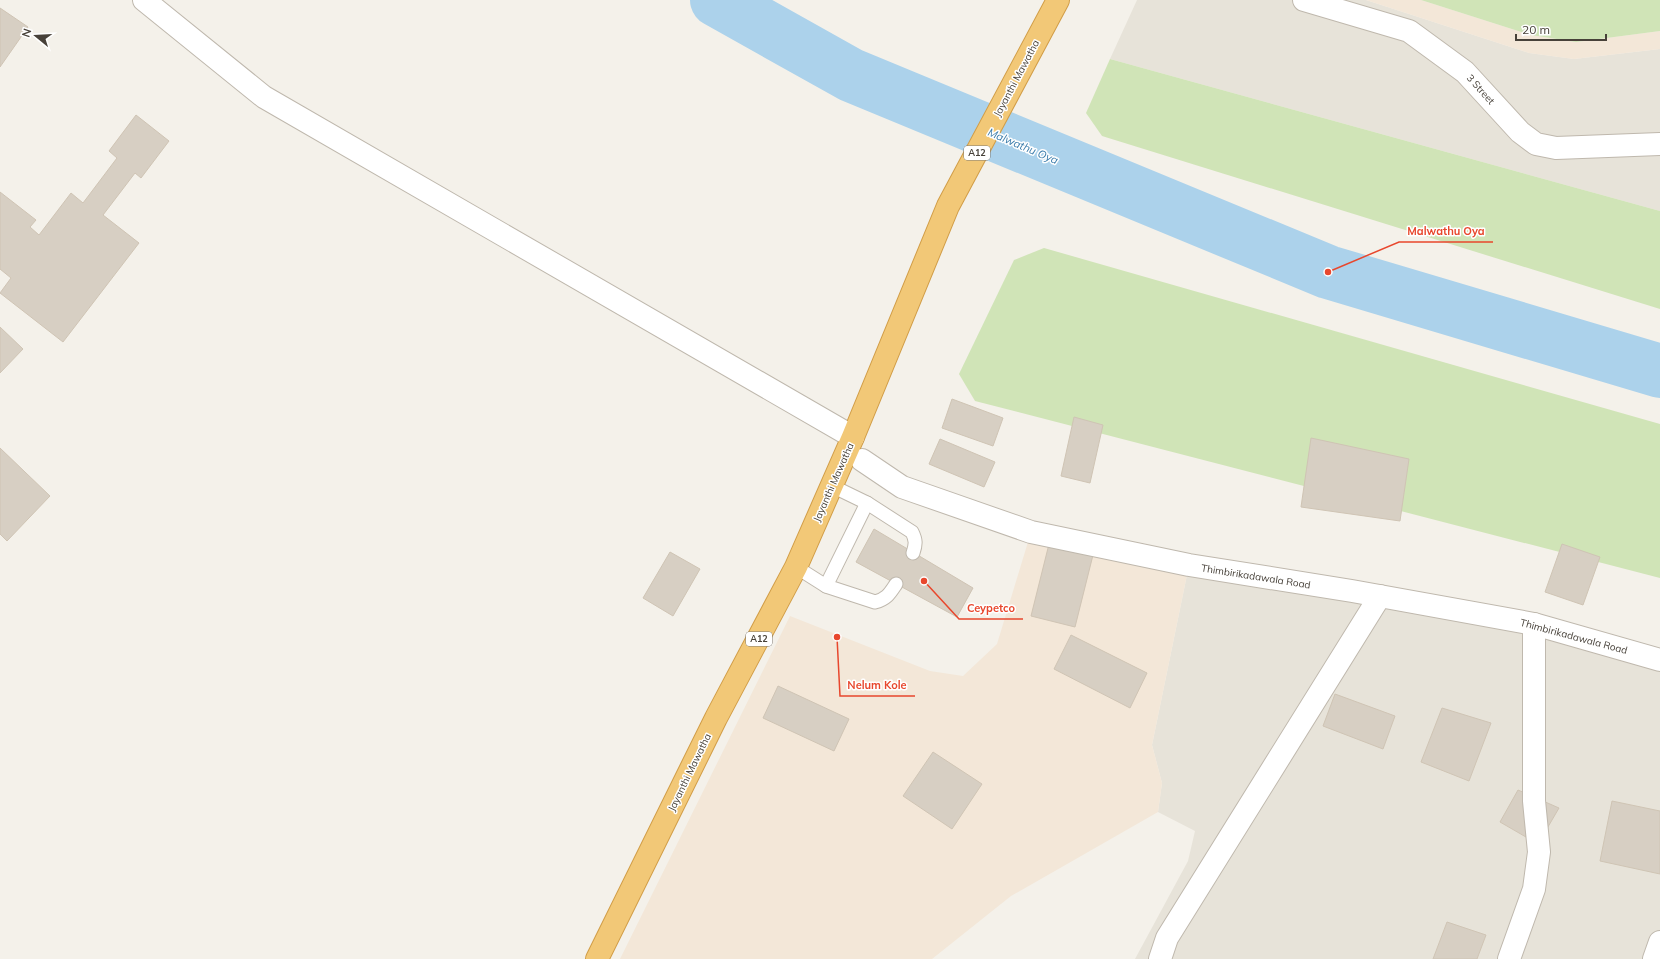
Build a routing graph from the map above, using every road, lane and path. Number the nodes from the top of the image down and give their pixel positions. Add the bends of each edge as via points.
1 (144, 0) edge
2 (1058, 0) edge
3 (1304, 0) edge
4 (1660, 144) edge
5 (853, 437) junction
6 (862, 460) dead end
7 (832, 486) junction
8 (866, 503) junction
9 (913, 553) dead end
10 (796, 567) junction
11 (896, 584) dead end
12 (826, 586) junction
13 (1380, 596) junction
14 (1534, 624) junction
15 (1660, 660) edge
16 (1660, 942) edge
17 (597, 959) edge
18 (1160, 959) edge
19 (1509, 959) edge
20 (1654, 959) edge

1 - 5 street via 264,97
2 - 5 highway, Jayanthi Mawatha / A12 via 948,206
3 - 4 street, 3 Street via 1409,31 1465,72 1520,132 1536,144 1556,148
5 - 7 highway, Jayanthi Mawatha / A12
6 - 13 street, Thimbirikadawala Road via 902,487 1032,532 1189,565
7 - 8 lane
7 - 10 highway, Jayanthi Mawatha / A12
8 - 9 lane via 912,532 916,546
8 - 12 lane
10 - 12 lane
10 - 17 highway, Jayanthi Mawatha / A12 via 716,718
11 - 12 lane via 889,596 875,602
13 - 14 street, Thimbirikadawala Road
13 - 18 street via 1167,938
14 - 15 street, Thimbirikadawala Road
14 - 19 street via 1534,801 1539,852 1534,888
16 - 20 street

